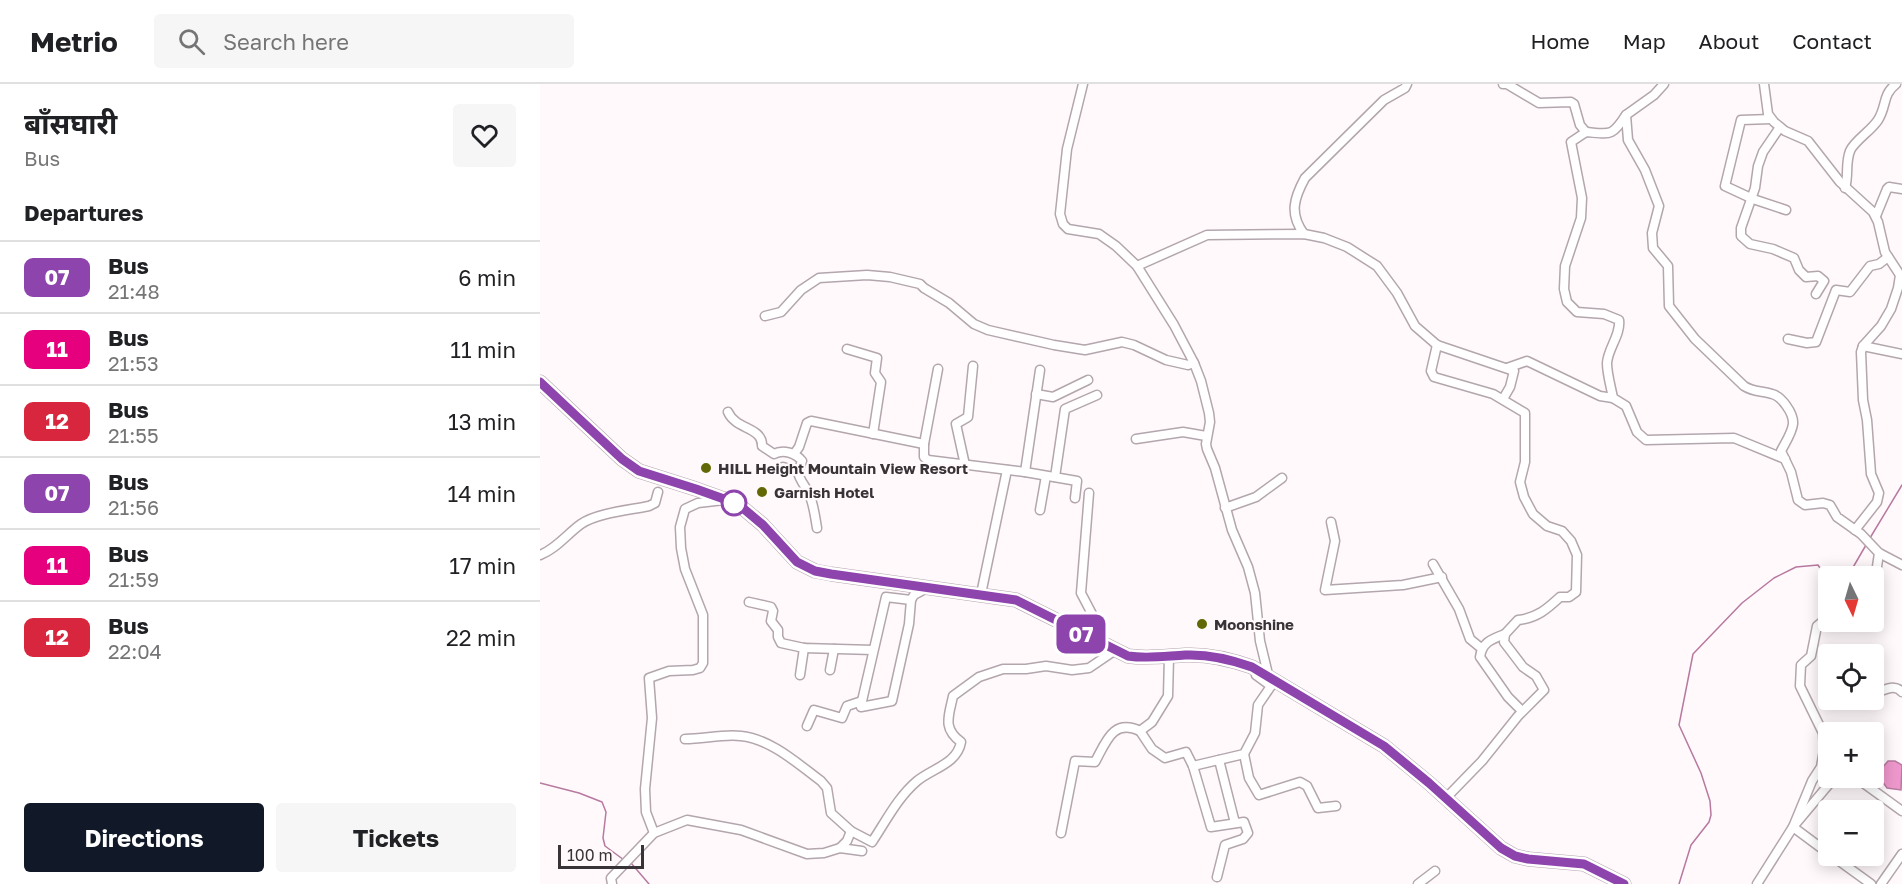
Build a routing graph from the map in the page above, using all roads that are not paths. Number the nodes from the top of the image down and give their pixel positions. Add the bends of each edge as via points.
1 (1083, 84) edge
2 (1407, 84) edge
3 (1503, 84) edge
4 (1664, 84) edge
5 (1764, 84) edge
6 (1896, 84) edge
7 (1626, 115) junction
8 (1771, 119) junction
9 (1780, 127) junction
10 (1586, 132) junction
11 (1845, 188) junction
12 (1902, 189) edge
13 (1752, 198) junction
14 (1786, 210) dead end
15 (1876, 216) junction
16 (1304, 234) junction
17 (1888, 257) junction
18 (1137, 266) junction
19 (1816, 294) dead end
20 (765, 316) dead end
21 (1788, 339) dead end
22 (1437, 345) junction
23 (1863, 345) junction
24 (847, 349) dead end
25 (1902, 354) edge
26 (1194, 363) junction
27 (973, 366) dead end
28 (1507, 368) junction
29 (938, 369) dead end
30 (1040, 370) dead end
31 (1088, 381) dead end
32 (540, 382) edge
33 (1036, 394) junction
34 (1097, 395) dead end
35 (1613, 398) junction
36 (1503, 399) junction
37 (728, 412) dead end
38 (873, 434) junction
39 (1206, 436) junction
40 (1136, 439) dead end
41 (924, 444) junction
42 (794, 454) junction
43 (1785, 459) junction
44 (965, 465) junction
45 (783, 467) dead end
46 (1007, 470) junction
47 (798, 472) junction
48 (1025, 472) junction
49 (1051, 477) junction
50 (1282, 478) dead end
51 (658, 492) dead end
52 (1089, 493) dead end
53 (1075, 498) dead end
54 (727, 500) junction
55 (1225, 508) junction
56 (1040, 510) dead end
57 (1331, 522) dead end
58 (817, 528) dead end
59 (1858, 532) junction
60 (1879, 552) junction
61 (540, 555) edge
62 (1433, 564) dead end
63 (1902, 565) edge
64 (1877, 566) edge
65 (1442, 577) junction
66 (928, 587) junction
67 (981, 594) junction
68 (911, 600) junction
69 (749, 602) dead end
70 (1818, 625) edge
71 (1505, 634) junction
72 (1094, 640) junction
73 (804, 648) junction
74 (1481, 648) junction
75 (834, 650) junction
76 (873, 650) junction
77 (1114, 651) junction
78 (1169, 657) junction
79 (830, 670) dead end
80 (1262, 672) junction
81 (800, 675) dead end
82 (1884, 690) edge
83 (1902, 692) edge
84 (862, 701) junction
85 (1522, 711) junction
86 (807, 726) dead end
87 (1140, 731) junction
88 (685, 739) dead end
89 (1244, 754) junction
90 (1220, 760) junction
91 (1193, 766) junction
92 (1826, 788) edge
93 (1870, 788) edge
94 (1446, 798) junction
95 (1336, 806) dead end
96 (1902, 811) edge
97 (1235, 823) junction
98 (1793, 827) junction
99 (851, 831) junction
100 (654, 832) junction
101 (1061, 833) dead end
102 (1818, 845) edge
103 (840, 848) junction
104 (862, 851) dead end
105 (1902, 854) edge
106 (1846, 866) edge
107 (1217, 877) dead end
108 (1623, 883) edge
109 (612, 884) edge
110 (1418, 884) edge
111 (1433, 884) edge
112 (1757, 884) edge
113 (1871, 884) edge
114 (1881, 884) edge

1 - 18 street via 1066,149 1060,214 1068,230 1099,234
2 - 16 street via 1384,100 1305,178 1293,204
3 - 10 street via 1539,103 1575,104 1580,125
4 - 7 street
5 - 8 street
6 - 11 street via 1888,91 1878,120 1853,146
7 - 10 street via 1614,132
7 - 43 street via 1628,141 1659,206 1652,233 1653,248 1668,266 1669,306 1695,339 1744,387 1776,395 1784,403 1793,424 1781,451
8 - 9 street
8 - 13 street via 1741,120 1725,182 1727,188
9 - 11 street via 1808,141
9 - 13 street via 1763,152
10 - 35 street via 1571,142 1582,198 1581,218 1564,266 1564,289 1567,302 1577,312 1604,314 1619,320 1620,328 1607,363
11 - 15 street
12 - 15 street via 1887,189
13 - 14 street
13 - 19 street via 1741,236 1750,244 1794,258 1806,277 1818,276 1824,281
15 - 17 street
16 - 18 street via 1207,235
16 - 22 street via 1347,247 1377,266 1415,326
17 - 21 street via 1870,266 1850,292 1836,290 1816,342
17 - 23 street via 1900,275 1898,288 1886,318
18 - 26 street
20 - 26 street via 781,312 801,290 819,278 890,277 920,284 988,330 1085,350 1122,342 1166,360
22 - 28 street
22 - 36 street via 1431,371 1434,377
23 - 25 street
23 - 59 street via 1863,400 1872,479 1879,493
24 - 38 street via 877,358 875,373 881,382
26 - 39 street via 1209,414
27 - 44 street via 968,417 956,424
28 - 35 street via 1527,361 1600,396
28 - 36 street via 1514,371
29 - 41 street
30 - 33 street
31 - 33 street via 1053,398
32 - 54 highway via 639,471
33 - 48 street
34 - 49 street via 1065,409
35 - 43 street via 1626,406 1637,432 1646,440 1734,438
36 - 71 street via 1525,413 1525,462 1520,482 1524,497 1533,514 1571,541 1576,555 1577,585 1576,592 1569,597 1560,597 1546,610 1518,620
37 - 42 street via 739,426 759,434 762,446 770,452
38 - 41 street
38 - 42 street via 811,421
39 - 40 street via 1182,432
39 - 55 street
41 - 44 street via 924,457 928,460
42 - 47 street via 802,461
43 - 59 street via 1798,500 1805,505 1830,505 1838,517
44 - 46 street
45 - 47 street
46 - 48 street
46 - 67 street
47 - 58 street via 811,499
48 - 49 street
49 - 53 street via 1077,481
49 - 56 street
50 - 55 street via 1256,497
51 - 61 street via 655,503 583,523
52 - 72 street via 1081,593 1092,614
54 - 66 highway via 754,516 804,567
54 - 100 street via 698,503 685,509 680,527 685,569 702,615 703,663 693,670 669,671 649,678 652,718 645,804
55 - 80 street via 1255,593 1266,664
57 - 65 street via 1335,541 1325,590 1403,585
59 - 60 street
60 - 63 street
60 - 64 street
62 - 65 street
65 - 74 street via 1470,639
66 - 67 highway
66 - 68 street
67 - 72 highway via 1016,600
68 - 76 street via 886,597
68 - 84 street via 892,701 861,707
69 - 73 street via 771,607 771,621 781,643
70 - 98 street via 1811,656 1801,665 1800,686 1823,733 1824,750 1821,766
71 - 74 street
71 - 85 street via 1504,642 1544,690
72 - 77 highway
73 - 75 street
73 - 81 street
74 - 85 street via 1480,657
75 - 76 street
75 - 79 street
76 - 84 street
77 - 78 highway via 1142,658
77 - 99 street via 1089,668 1003,669 979,677 954,696 948,723 952,736 961,742 959,752 906,792 872,842
78 - 80 highway via 1210,656
78 - 87 street via 1168,696 1152,722
80 - 89 street via 1256,675 1271,686 1258,705 1255,733
80 - 94 highway via 1384,746
82 - 83 street via 1892,687
84 - 86 street via 847,706 842,718 814,710
85 - 94 street
87 - 91 street via 1152,749 1165,758 1186,752
87 - 101 street via 1122,727 1114,731 1095,762 1075,761
88 - 99 street via 719,735 761,741 821,781 827,788 831,813
89 - 90 street
89 - 95 street via 1249,778 1259,795 1300,782 1307,786 1318,808
90 - 91 street
90 - 97 street
91 - 97 street via 1211,826
92 - 98 street
93 - 96 street
94 - 108 highway via 1515,856 1584,864
97 - 107 street via 1244,822 1248,833 1244,839 1226,845
98 - 102 street
98 - 112 street
99 - 103 street
100 - 103 street via 687,820 741,830 807,854
100 - 109 street via 611,878
103 - 104 street
105 - 114 street
106 - 113 street
110 - 111 street via 1435,872

